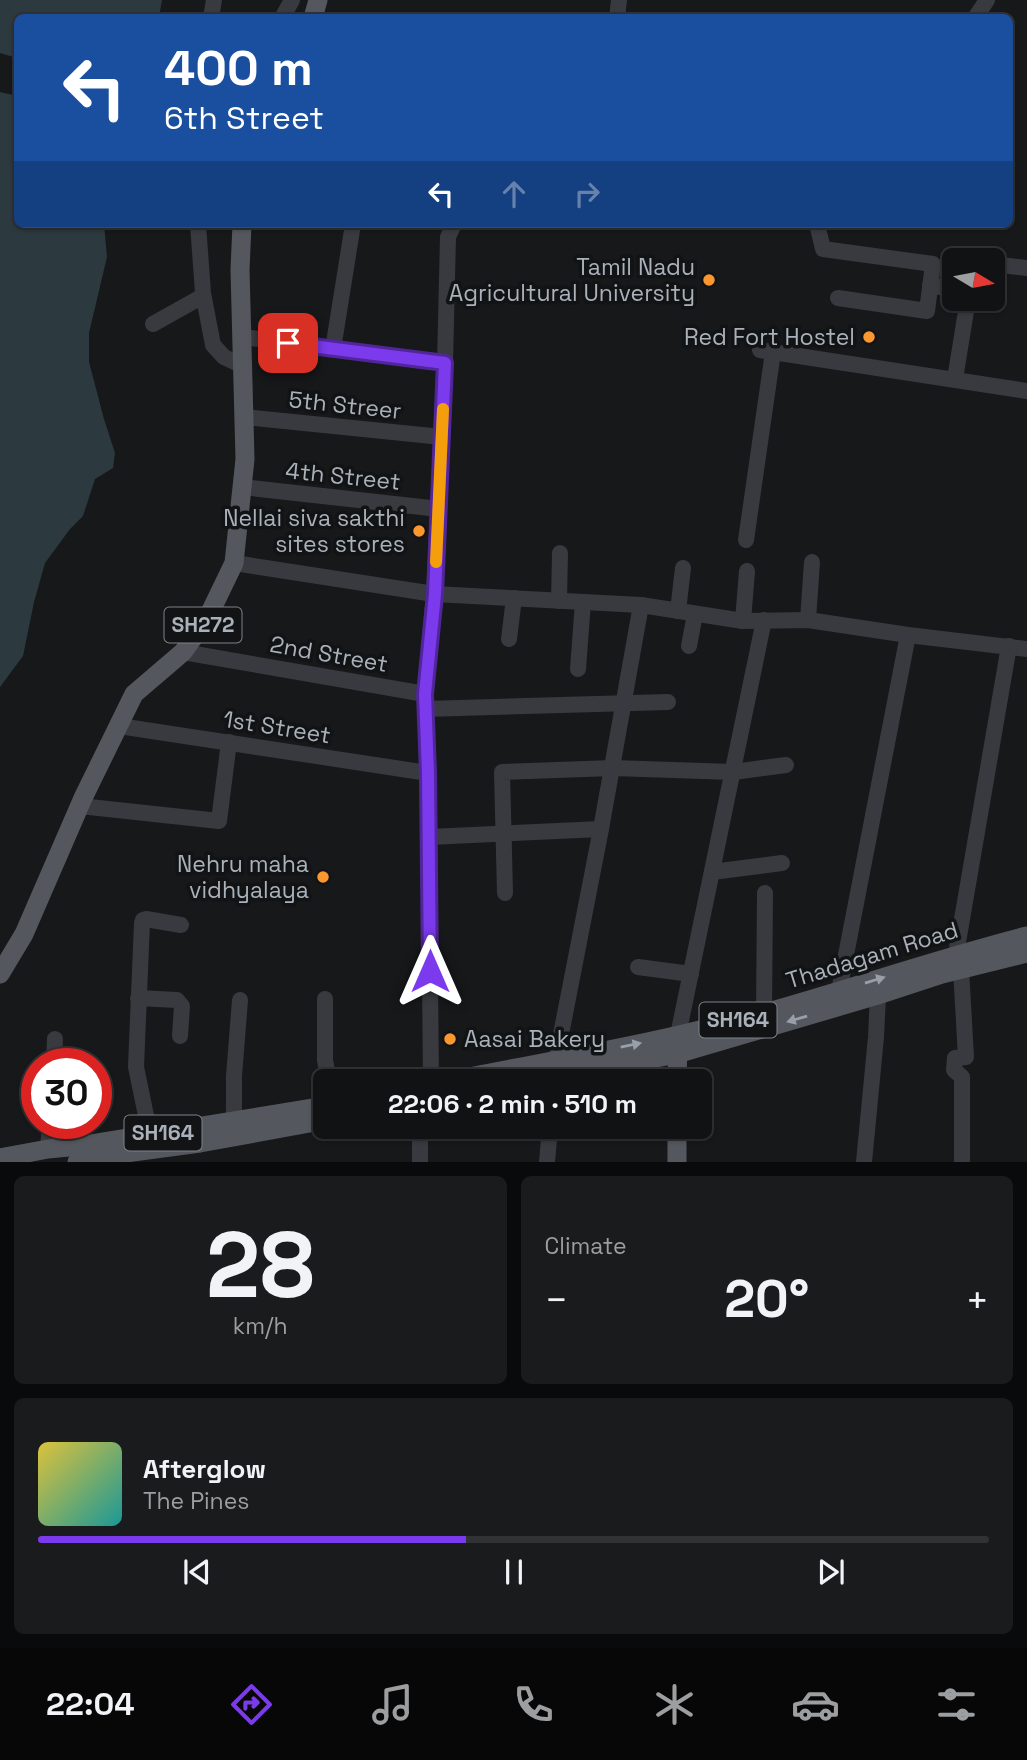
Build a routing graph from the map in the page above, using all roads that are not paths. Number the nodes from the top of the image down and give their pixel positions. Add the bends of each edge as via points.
1 (198, 228) edge
2 (242, 228) edge
3 (352, 228) edge
4 (452, 228) edge
5 (818, 228) edge
6 (1005, 265) edge
7 (1027, 268) edge
8 (930, 285) junction
9 (942, 288) edge
10 (203, 296) junction
11 (838, 298) dead end
12 (966, 312) edge
13 (153, 324) dead end
14 (243, 337) junction
15 (333, 349) junction
16 (445, 363) junction
17 (243, 366) junction
18 (955, 379) junction
19 (1027, 391) edge
20 (244, 417) junction
21 (442, 437) junction
22 (242, 487) junction
23 (439, 509) junction
24 (746, 540) dead end
25 (560, 553) dead end
26 (812, 562) dead end
27 (234, 563) junction
28 (683, 568) dead end
29 (747, 571) dead end
30 (435, 594) junction
31 (513, 598) junction
32 (559, 601) junction
33 (583, 602) junction
34 (641, 605) junction
35 (678, 611) junction
36 (695, 614) junction
37 (764, 620) junction
38 (808, 620) junction
39 (743, 621) junction
40 (908, 635) junction
41 (509, 639) dead end
42 (688, 646) dead end
43 (1009, 646) junction
44 (1027, 649) edge
45 (183, 652) junction
46 (578, 669) dead end
47 (425, 702) junction
48 (625, 702) junction
49 (668, 702) dead end
50 (118, 726) junction
51 (229, 742) junction
52 (786, 765) dead end
53 (612, 768) junction
54 (733, 772) junction
55 (428, 773) junction
56 (80, 806) junction
57 (601, 829) junction
58 (503, 833) junction
59 (429, 836) junction
60 (782, 863) dead end
61 (712, 872) junction
62 (505, 893) dead end
63 (765, 893) dead end
64 (181, 925) dead end
65 (1027, 936) edge
66 (1027, 953) edge
67 (959, 962) junction
68 (638, 967) dead end
69 (0, 974) edge
70 (691, 974) junction
71 (839, 990) junction
72 (878, 995) junction
73 (138, 998) junction
74 (325, 999) dead end
75 (240, 1000) dead end
76 (764, 1013) junction
77 (180, 1036) dead end
78 (55, 1039) dead end
79 (677, 1045) junction
80 (55, 1048) edge
81 (327, 1069) edge
82 (430, 1069) edge
83 (555, 1069) edge
84 (572, 1069) edge
85 (677, 1069) edge
86 (313, 1108) edge
87 (234, 1122) junction
88 (313, 1122) edge
89 (150, 1135) junction
90 (49, 1139) edge
91 (420, 1139) edge
92 (549, 1139) edge
93 (677, 1139) edge
94 (48, 1149) junction
95 (0, 1158) edge
96 (77, 1161) edge
97 (420, 1161) edge
98 (547, 1161) edge
99 (677, 1161) edge
100 (864, 1161) edge
101 (962, 1161) edge

1 - 10 street
2 - 14 main road, SH272
3 - 15 street
4 - 16 street via 448,237
5 - 8 street via 823,249 933,264
6 - 7 street
8 - 9 street
8 - 11 street via 927,311
10 - 13 street
10 - 17 street via 213,345 224,357
12 - 18 street
14 - 15 street
14 - 17 main road, SH272
15 - 16 street
16 - 21 street
17 - 20 main road, SH272
18 - 19 street
18 - 24 street via 767,351
20 - 21 street, 5th Streer
20 - 22 main road, SH272
21 - 23 street
22 - 23 street, 4th Street
22 - 27 main road, SH272
23 - 30 street
25 - 32 street
26 - 38 street
27 - 30 street
27 - 45 main road, SH272 via 207,619
28 - 35 street
29 - 39 street
30 - 31 street
30 - 47 street
31 - 32 street
31 - 41 street
32 - 33 street
33 - 34 street
33 - 46 street
34 - 35 street
34 - 48 street
35 - 36 street
36 - 39 street
36 - 42 street
37 - 38 street
37 - 39 street
37 - 54 street
38 - 40 street
40 - 43 street
40 - 71 street
43 - 44 street
43 - 67 street
45 - 47 street, 2nd Street
45 - 50 main road, SH272 via 134,694
47 - 48 street, 2nd Street
47 - 55 street
48 - 49 street, 2nd Street
48 - 53 street
50 - 51 street, 1st Street
50 - 56 main road, SH272
51 - 55 street, 1st Street
51 - 56 street via 219,821
52 - 54 street
53 - 54 street
53 - 57 street
53 - 58 street via 502,772
54 - 61 street
55 - 59 street
56 - 69 main road, SH272 via 24,934
57 - 58 street
57 - 83 street
58 - 59 street
58 - 62 street
59 - 82 street
60 - 61 street
61 - 70 street
63 - 76 street
64 - 73 street via 143,920
65 - 67 main road, Thadagam Road / SH164
66 - 67 main road, Thadagam Road / SH164
71 -> 67 main road, Thadagam Road / SH164
67 - 72 main road, Thadagam Road / SH164
67 - 101 street via 966,1057 956,1058 954,1070 962,1077
68 - 70 street
70 - 79 street
71 - 76 main road, Thadagam Road / SH164
72 -> 79 main road, Thadagam Road / SH164
72 - 100 street
73 - 77 street via 180,1002
73 - 89 street via 136,1067
74 - 81 street
75 - 87 street
76 - 79 main road, Thadagam Road / SH164
78 - 80 street
79 - 84 main road, Thadagam Road / SH164
79 - 85 main road
86 - 87 main road, SH164
87 - 89 main road, SH164
88 - 96 main road, SH164
89 - 94 main road, SH164
90 - 94 street
91 - 97 street
92 - 98 street
93 - 99 main road
94 - 95 main road, SH164

